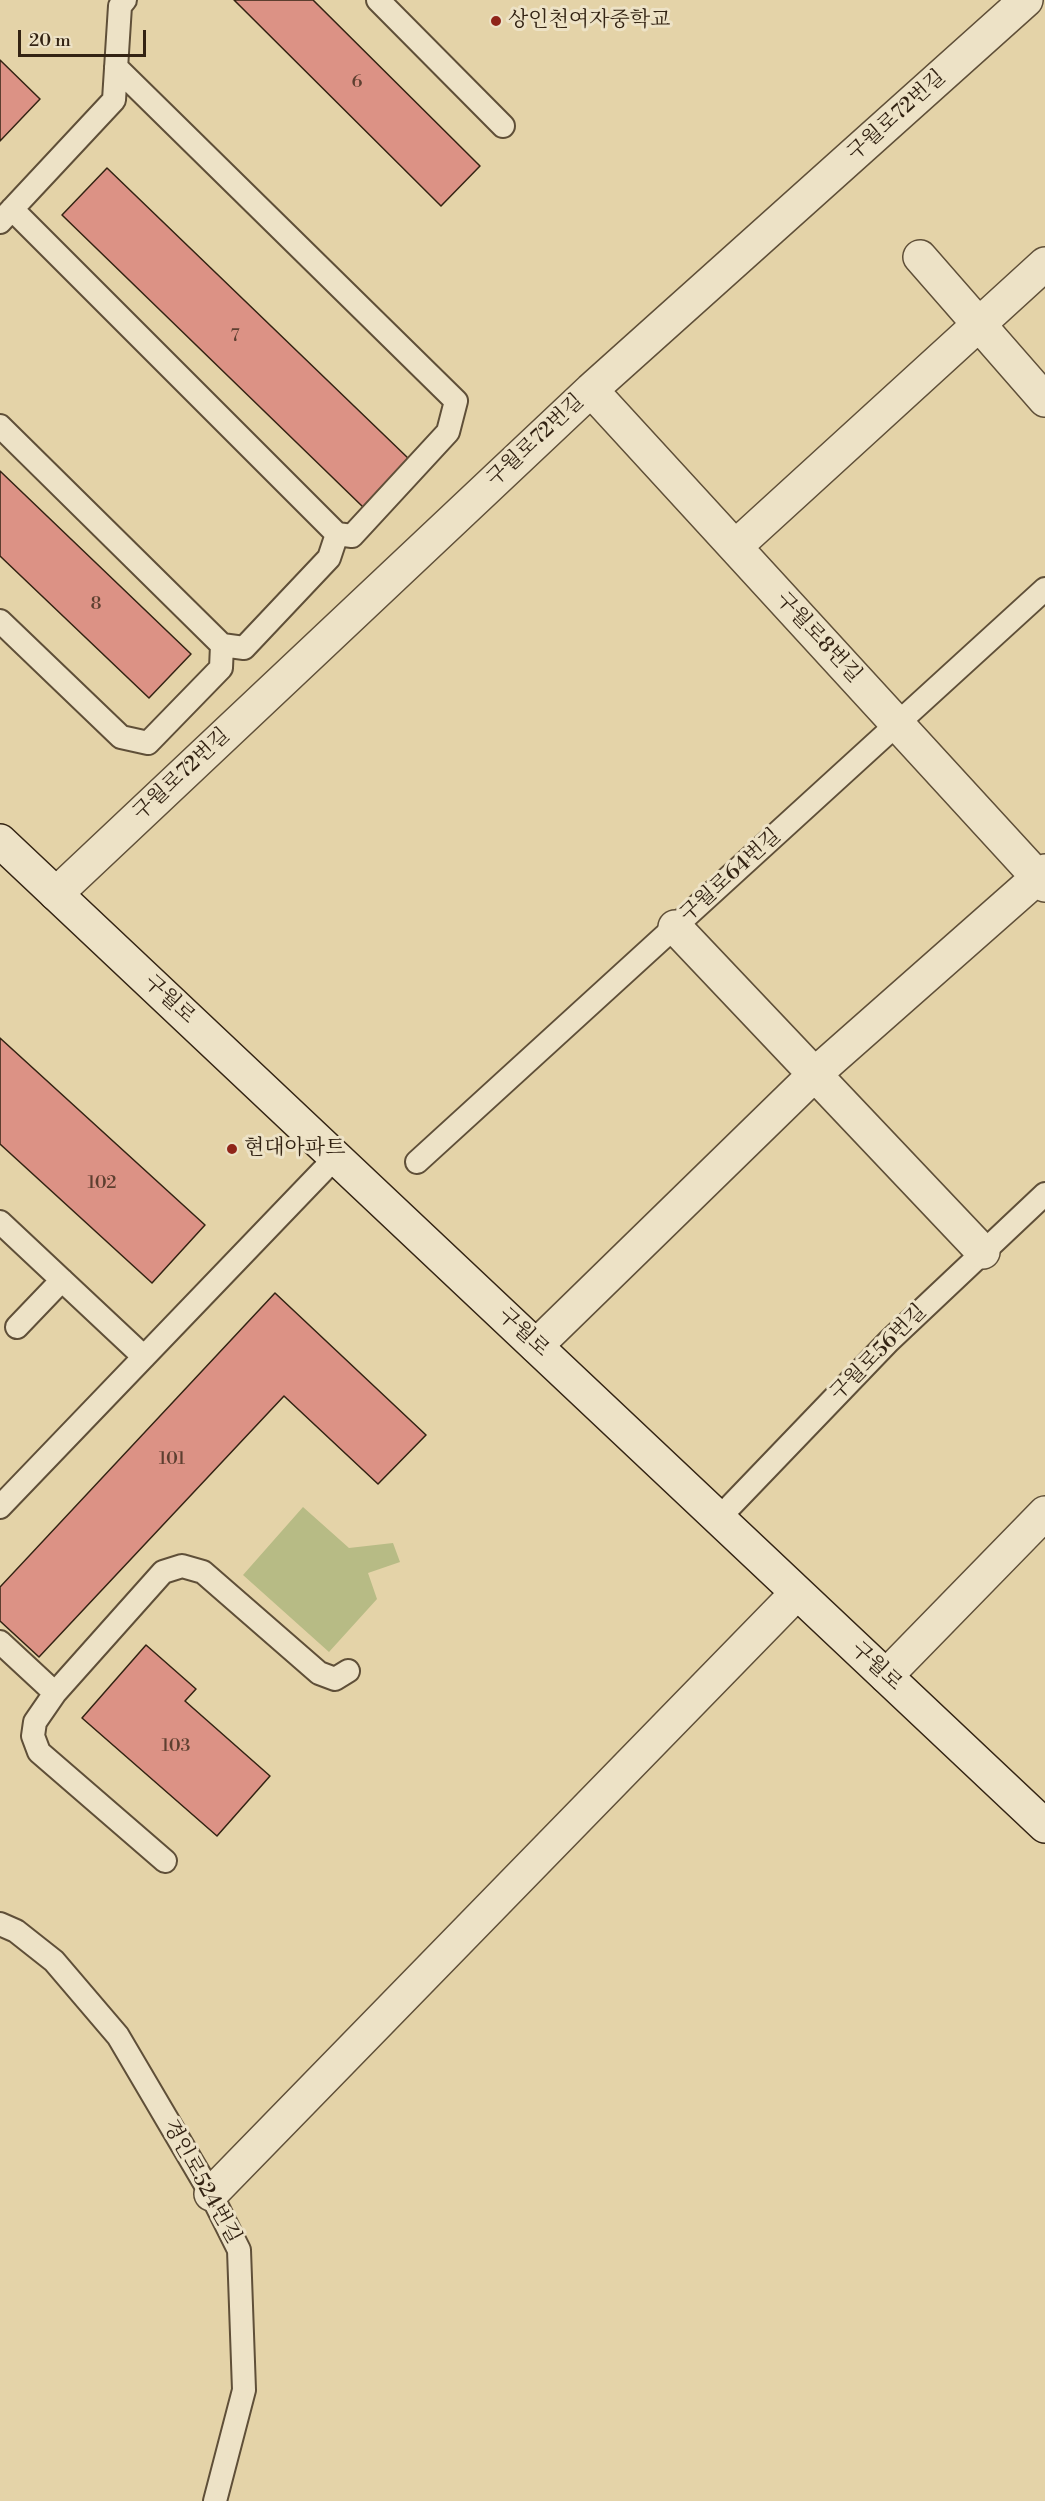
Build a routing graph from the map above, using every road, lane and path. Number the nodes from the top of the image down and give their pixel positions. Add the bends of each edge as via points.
1 (378, 0) edge
2 (1026, 0) edge
3 (120, 2) edge
4 (116, 67) junction
5 (503, 126) dead end
6 (6, 216) edge
7 (920, 257) dead end
8 (1045, 264) edge
9 (978, 323) junction
10 (591, 390) junction
11 (1045, 400) edge
12 (0, 426) edge
13 (337, 534) junction
14 (735, 548) junction
15 (1045, 589) edge
16 (0, 621) edge
17 (222, 645) junction
18 (897, 724) junction
19 (0, 841) edge
20 (1043, 878) edge
21 (56, 894) junction
22 (675, 927) junction
23 (815, 1074) junction
24 (336, 1157) junction
25 (417, 1162) dead end
26 (1045, 1194) edge
27 (0, 1222) edge
28 (983, 1252) junction
29 (62, 1280) junction
30 (17, 1327) dead end
31 (536, 1346) junction
32 (144, 1357) junction
33 (0, 1508) edge
34 (1045, 1514) edge
35 (719, 1518) junction
36 (797, 1593) junction
37 (0, 1642) edge
38 (348, 1671) dead end
39 (886, 1676) junction
40 (55, 1693) junction
41 (1045, 1826) edge
42 (165, 1861) dead end
43 (0, 1924) edge
44 (211, 2194) junction
45 (215, 2501) edge

1 - 5 lane
2 - 10 street, 구월로72번길
3 - 4 lane
4 - 6 lane via 114,100
4 - 13 lane via 456,401 448,432 352,536
6 - 13 lane
7 - 9 street
8 - 9 street
9 - 11 street
9 - 14 street
10 - 14 street, 구월로8번길
10 - 21 street, 구월로72번길
12 - 17 lane
13 - 17 lane via 329,558 244,648
14 - 18 street, 구월로8번길
15 - 18 lane, 구월로64번길
16 - 17 lane via 121,737 148,743 221,668
18 - 20 street, 구월로8번길
18 - 22 lane, 구월로64번길
19 - 21 street, 구월로
20 - 23 street
21 - 24 street, 구월로
22 - 23 street
22 - 25 lane, 구월로64번길
23 - 28 street
23 - 31 street
24 - 31 street, 구월로
24 - 32 lane
26 - 28 lane, 구월로56번길
27 - 29 lane
28 - 35 lane, 구월로56번길 via 889,1341
29 - 30 lane
29 - 32 lane
31 - 35 street, 구월로
32 - 33 lane
34 - 39 street
35 - 36 street, 구월로
36 - 39 street, 구월로
36 - 44 street
37 - 40 lane
38 - 40 lane via 335,1679 319,1672 203,1572 182,1566 163,1572
39 - 41 street, 구월로
40 - 42 lane via 35,1722 33,1736 39,1752
43 - 44 lane, 경인로524번길 via 16,1931 54,1961 118,2036
44 - 45 lane, 경인로524번길 via 240,2250 244,2390

